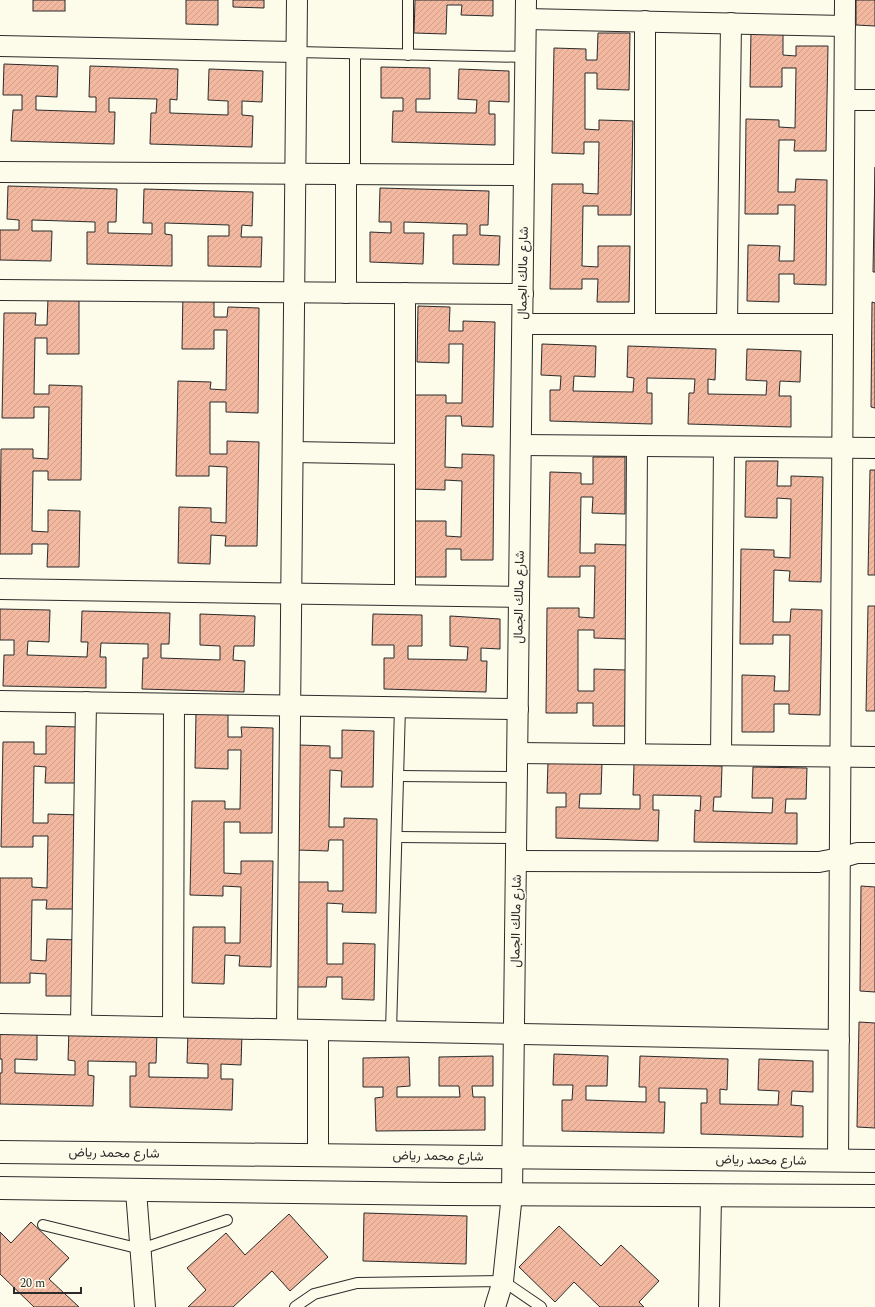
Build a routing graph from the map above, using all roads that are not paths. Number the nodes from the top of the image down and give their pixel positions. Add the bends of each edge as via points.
1 (297, 0) edge
2 (408, 0) edge
3 (846, 0) edge
4 (526, 9) edge
5 (645, 21) junction
6 (731, 23) junction
7 (845, 26) junction
8 (0, 46) edge
9 (297, 52) junction
10 (354, 54) junction
11 (408, 55) junction
12 (526, 57) junction
13 (845, 100) junction
14 (875, 100) edge
15 (0, 172) edge
16 (296, 174) junction
17 (350, 174) junction
18 (524, 175) junction
19 (0, 290) edge
20 (294, 293) junction
21 (346, 293) junction
22 (405, 293) junction
23 (523, 294) junction
24 (523, 324) junction
25 (645, 324) junction
26 (727, 324) junction
27 (843, 324) junction
28 (521, 446) junction
29 (637, 446) junction
30 (724, 447) junction
31 (843, 448) junction
32 (875, 448) edge
33 (293, 452) junction
34 (405, 454) junction
35 (0, 589) edge
36 (292, 594) junction
37 (405, 595) junction
38 (519, 596) junction
39 (0, 701) edge
40 (86, 702) junction
41 (174, 704) junction
42 (290, 705) junction
43 (400, 707) junction
44 (518, 709) junction
45 (518, 753) junction
46 (635, 754) junction
47 (721, 755) junction
48 (841, 757) junction
49 (875, 757) edge
50 (398, 776) junction
51 (517, 777) junction
52 (397, 837) junction
53 (517, 838) junction
54 (875, 853) edge
55 (840, 858) junction
56 (517, 861) junction
57 (0, 1024) edge
58 (81, 1025) junction
59 (173, 1027) junction
60 (287, 1029) junction
61 (318, 1030) junction
62 (391, 1031) junction
63 (514, 1034) junction
64 (839, 1040) junction
65 (0, 1152) edge
66 (318, 1155) junction
67 (513, 1157) junction
68 (838, 1161) junction
69 (875, 1161) edge
70 (0, 1188) edge
71 (136, 1191) junction
72 (512, 1194) junction
73 (711, 1196) junction
74 (875, 1196) edge
75 (227, 1220) dead end
76 (43, 1226) dead end
77 (141, 1249) junction
78 (503, 1281) junction
79 (145, 1307) edge
80 (295, 1307) edge
81 (496, 1307) edge
82 (541, 1307) edge
83 (709, 1307) edge

1 - 9 street
2 - 11 lane
3 - 7 street
4 - 5 street
4 - 12 street, شارع مالك الجمال
5 - 6 street
5 - 25 street
6 - 7 street
6 - 26 street
7 - 13 street
8 - 9 street
9 - 10 lane
9 - 16 street
10 - 11 lane
10 - 17 lane
11 - 12 lane
12 - 18 street, شارع مالك الجمال
13 - 14 street
13 - 27 street
15 - 16 street
16 - 17 street
16 - 20 street
17 - 18 street
17 - 21 street
18 - 23 street, شارع مالك الجمال
19 - 20 street
20 - 21 street
20 - 33 street
21 - 22 street
22 - 23 street
22 - 34 street
23 - 24 street, شارع مالك الجمال
24 - 25 street
24 - 28 street, شارع مالك الجمال
25 - 26 street
26 - 27 street
27 - 31 street
28 - 29 street
28 - 38 street, شارع مالك الجمال
29 - 30 street
29 - 46 street
30 - 31 street
30 - 47 street
31 - 32 street
31 - 48 street
33 - 34 street
33 - 36 street
34 - 37 street
35 - 36 street
36 - 37 street
36 - 42 street
37 - 38 street
38 - 44 street, شارع مالك الجمال
39 - 40 street
40 - 41 street
40 - 58 street
41 - 42 street
41 - 59 street
42 - 43 street
42 - 60 street
43 - 44 street
43 - 50 lane
44 - 45 street, شارع مالك الجمال
45 - 46 street
45 - 51 street, شارع مالك الجمال
46 - 47 street
47 - 48 street
48 - 49 street
48 - 55 street
50 - 51 lane
50 - 52 lane
51 - 53 street, شارع مالك الجمال
52 - 53 lane
52 - 62 lane
53 - 56 street, شارع مالك الجمال
54 - 55 street via 857,853
55 - 56 street via 818,862
55 - 64 street
56 - 63 street, شارع مالك الجمال
57 - 58 street
58 - 59 street
59 - 60 street
60 - 61 street
61 - 62 street
61 - 66 street
62 - 63 street
63 - 64 street
63 - 67 street, شارع مالك الجمال
64 - 68 street
65 - 66 street, شارع محمد رياض
66 - 67 street, شارع محمد رياض
67 - 68 street, شارع محمد رياض
67 - 72 street, شارع مالك الجمال
68 - 69 street, شارع محمد رياض
70 - 71 street
71 - 72 street
71 - 77 street
72 - 73 street
72 - 78 street, شارع مالك الجمال
73 - 74 street
73 - 83 street
75 - 77 lane
76 - 77 lane
77 - 79 street
78 - 80 lane via 357,1283 314,1294
78 - 81 street, شارع مالك الجمال
78 - 82 lane

